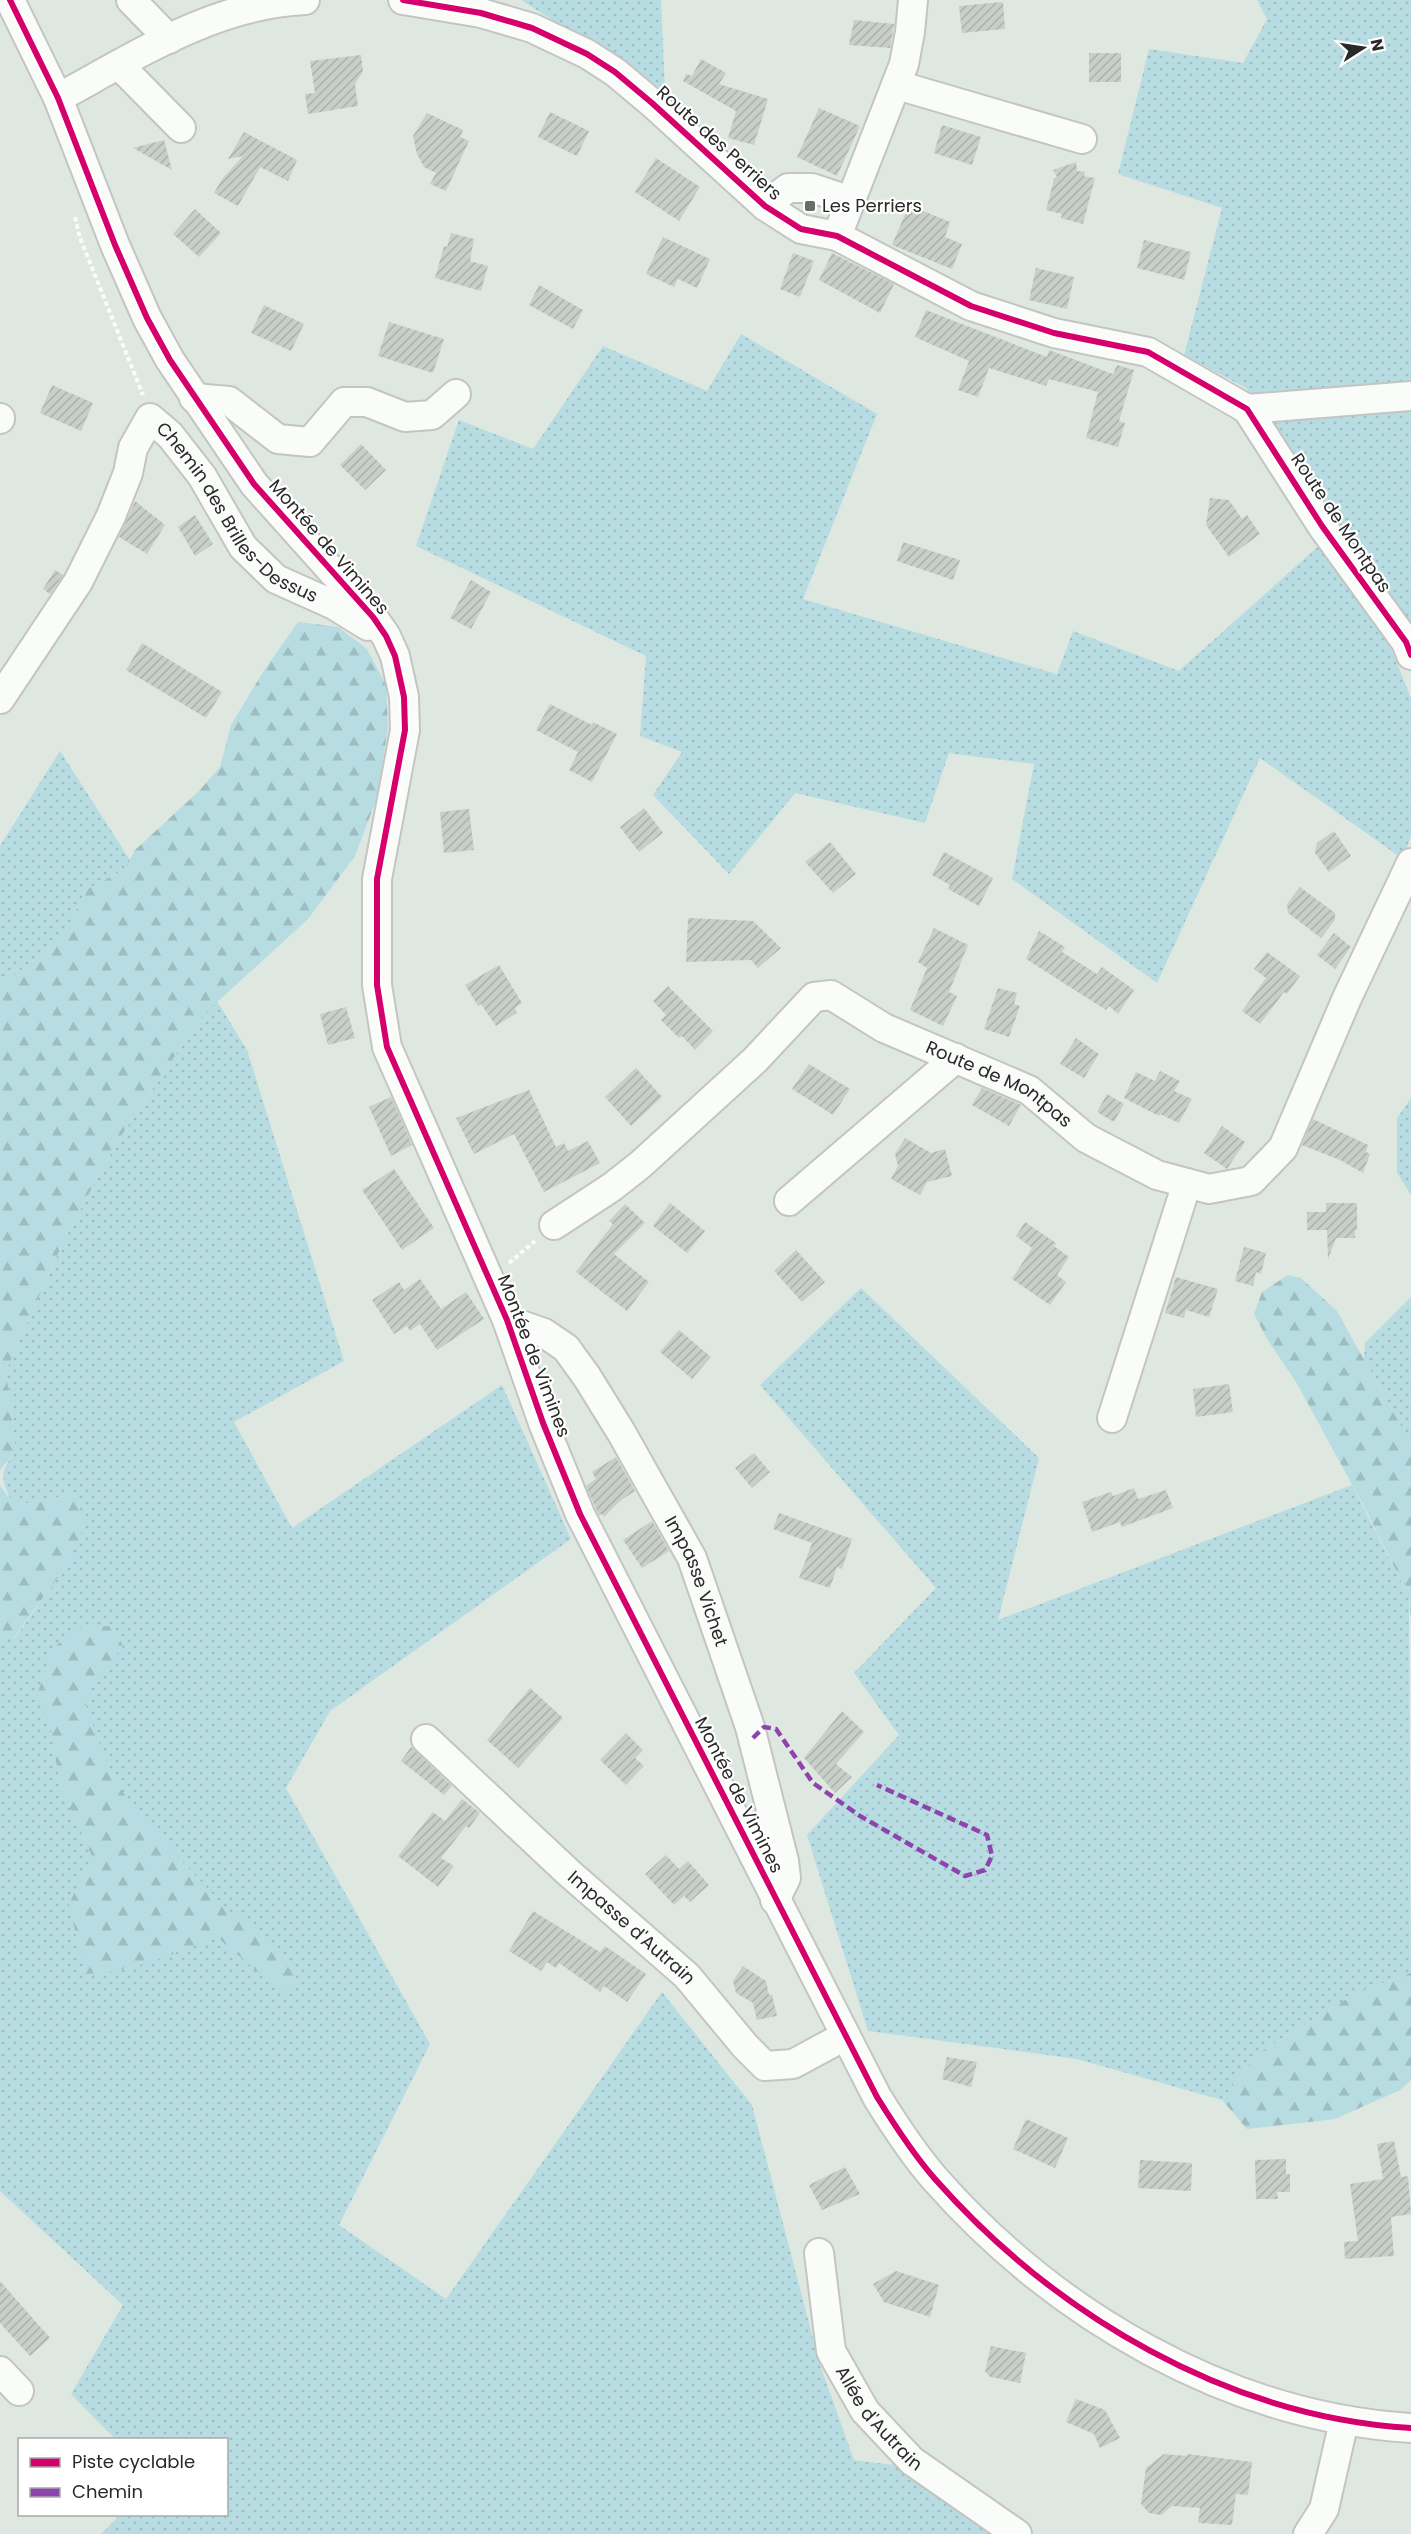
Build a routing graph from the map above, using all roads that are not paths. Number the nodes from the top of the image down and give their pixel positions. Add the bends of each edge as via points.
1 (10, 0) edge
2 (130, 0) edge
3 (305, 0) edge
4 (403, 0) edge
5 (913, 0) edge
6 (169, 39) junction
7 (119, 65) junction
8 (897, 85) junction
9 (58, 98) junction
10 (181, 128) dead end
11 (1082, 139) dead end
12 (851, 201) junction
13 (765, 207) junction
14 (837, 236) junction
15 (456, 394) dead end
16 (1411, 396) edge
17 (194, 398) junction
18 (1247, 409) junction
19 (386, 636) junction
20 (1411, 655) edge
21 (0, 699) edge
22 (1411, 863) edge
23 (956, 1058) junction
24 (1187, 1183) junction
25 (789, 1201) dead end
26 (554, 1225) road end
27 (507, 1320) junction
28 (1112, 1418) dead end
29 (426, 1739) dead end
30 (775, 1900) junction
31 (845, 2036) junction
32 (819, 2253) dead end
33 (1344, 2421) junction
34 (1411, 2428) edge
35 (1017, 2534) edge
36 (1308, 2534) edge

1 - 9 street, Montée de Vimines
2 - 6 street
3 - 6 street via 219,17
4 - 13 street, Route des Perriers via 481,13 532,28 586,54 652,103
5 - 8 street
6 - 7 street
7 - 9 street
7 - 10 street
8 - 11 street
8 - 12 street
9 - 17 street, Montée de Vimines via 147,318
12 - 13 street via 812,188 788,188
12 - 14 street
13 - 14 street, Route des Perriers via 801,229
14 - 18 street, Route des Perriers via 971,306 1054,333 1148,352
15 - 17 street via 432,415 405,417 367,402 344,402 310,442 278,439 229,401
16 - 18 street
17 - 19 street, Montée de Vimines via 254,484
18 - 20 street, Route de Montpas via 1322,526 1406,642
19 - 21 street, Chemin des Brilles-Dessus via 334,605 276,579 243,547 202,477 170,435 150,418 133,448 111,516 78,582
19 - 27 street, Montée de Vimines via 400,671 405,730 377,879 375,946 381,1018 387,1047 403,1087
22 - 24 street, Route de Montpas via 1347,998 1283,1148 1251,1181 1209,1189
23 - 24 street, Route de Montpas via 1029,1090 1086,1138 1157,1175
23 - 25 street
23 - 26 street, Route de Montpas via 884,1028 831,995 814,997 755,1060 640,1165
24 - 28 street
27 - 30 street, Montée de Vimines via 580,1514
27 - 30 street, Impasse Vichet via 544,1333 566,1348 621,1432 692,1558 750,1727 784,1860 786,1878
29 - 31 street, Impasse d'Autrain via 568,1873 687,1976 765,2066 793,2064
30 - 31 street, Montée de Vimines
31 - 33 street, Montée de Vimines via 877,2097 934,2178 971,2218 1034,2274 1156,2354 1231,2387 1293,2409
32 - 35 street, Allée d'Autrain via 831,2351 865,2411 912,2460
33 - 34 street, Montée de Vimines
33 - 36 street via 1324,2509

